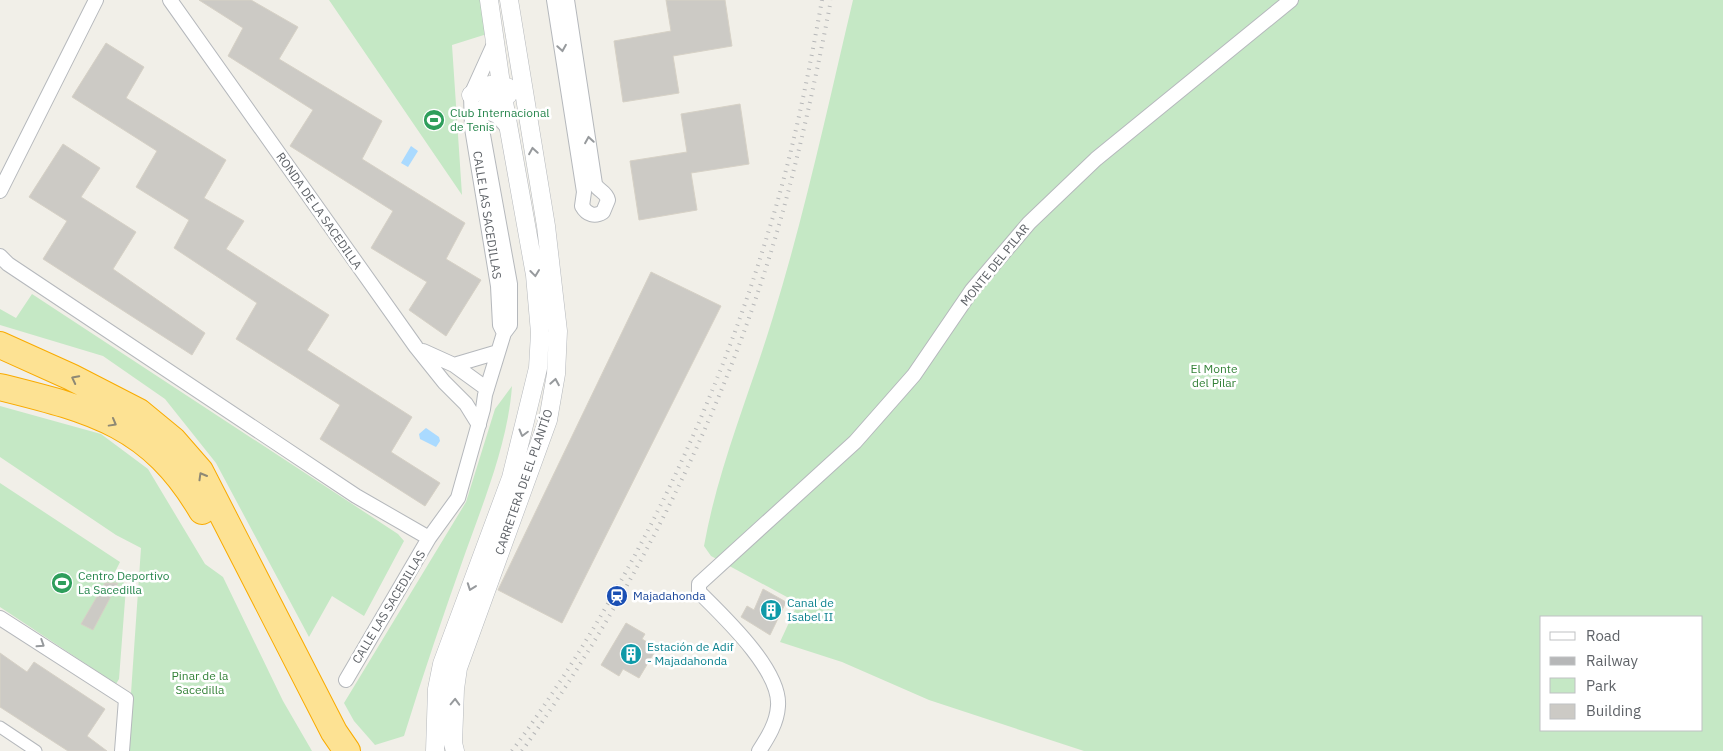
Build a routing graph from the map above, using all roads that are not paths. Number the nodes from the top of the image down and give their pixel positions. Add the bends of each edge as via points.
1 (96, 0) edge
2 (170, 0) edge
3 (489, 0) edge
4 (498, 0) edge
5 (509, 0) edge
6 (554, 0) edge
7 (567, 0) edge
8 (1291, 0) edge
9 (495, 42) junction
10 (502, 91) junction
11 (471, 95) junction
12 (482, 110) junction
13 (510, 130) junction
14 (0, 191) edge
15 (546, 226) junction
16 (0, 256) edge
17 (504, 333) junction
18 (0, 345) edge
19 (416, 347) junction
20 (498, 352) junction
21 (454, 365) junction
22 (0, 387) edge
23 (486, 392) junction
24 (459, 395) junction
25 (479, 425) junction
26 (429, 538) junction
27 (0, 618) edge
28 (346, 680) dead end
29 (0, 727) edge
30 (36, 751) edge
31 (122, 751) edge
32 (330, 751) edge
33 (347, 751) edge
34 (434, 751) edge
35 (455, 751) edge
36 (758, 751) edge

1 - 14 street
2 - 19 street, RONDA DE LA SACEDILLA
3 - 9 street, CARRETERA DE EL PLANTÍO
4 - 10 street via 508,82
15 -> 5 street, CARRETERA DE EL PLANTÍO
6 -> 7 street via 584,192 582,206 588,213 596,215 604,212 608,200 595,184
8 - 36 street, MONTE DEL PILAR via 1096,159 1029,222 972,290 914,375 886,409 855,442 698,587 752,650 773,681 778,705 775,722
9 - 10 street, CARRETERA DE EL PLANTÍO
9 - 11 street, CALLE LAS SACEDILLAS
10 - 11 street via 496,85 490,85
10 - 12 street via 497,100
10 - 13 street, CARRETERA DE EL PLANTÍO
10 - 15 street via 509,95 524,175 534,207
11 - 17 street, CALLE LAS SACEDILLAS via 472,128 498,286 500,325
12 - 13 street via 498,116
12 - 17 street, CALLE LAS SACEDILLAS via 510,284 510,325
13 -> 34 street, CARRETERA DE EL PLANTÍO via 535,275 540,333 538,368 511,478 442,664 437,689
35 -> 15 street, CARRETERA DE EL PLANTÍO via 458,668 548,420 556,374 558,332
16 - 26 street via 340,485
17 - 20 street, CALLE LAS SACEDILLAS
33 -> 18 highway via 334,732 200,471 173,440 139,412
19 - 21 street
19 - 24 street, RONDA DE LA SACEDILLA
20 - 21 street
20 - 23 street, CALLE LAS SACEDILLAS
21 - 23 street
22 -> 32 highway via 107,419 134,435 185,482
23 - 24 street
23 - 25 street, CALLE LAS SACEDILLAS
24 - 25 street
25 - 26 street, CALLE LAS SACEDILLAS via 458,498
26 - 28 street, CALLE LAS SACEDILLAS
27 -> 31 street via 126,699
29 - 30 street

